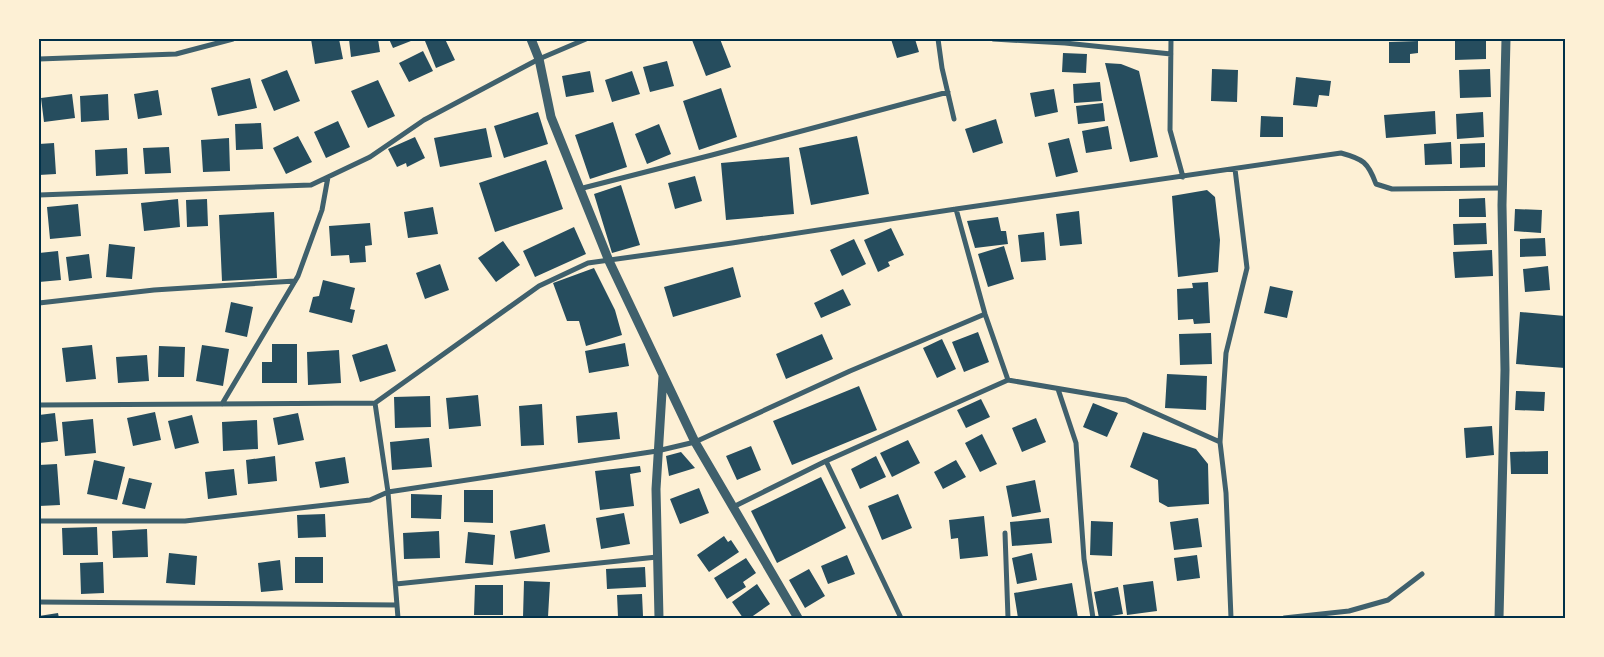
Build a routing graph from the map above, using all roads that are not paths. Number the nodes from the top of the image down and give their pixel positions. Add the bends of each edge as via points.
1 (233, 39) edge
2 (531, 39) edge
3 (586, 39) edge
4 (938, 39) edge
5 (993, 39) edge
6 (1171, 39) edge
7 (1506, 39) edge
8 (1171, 54) junction
9 (39, 59) edge
10 (539, 59) junction
11 (948, 92) junction
12 (954, 119) dead end
13 (1234, 169) junction
14 (328, 177) junction
15 (1183, 177) junction
16 (1503, 188) junction
17 (579, 189) junction
18 (39, 195) edge
19 (956, 209) junction
20 (608, 261) junction
21 (295, 281) junction
22 (39, 303) edge
23 (984, 314) junction
24 (663, 374) junction
25 (1008, 380) junction
26 (1058, 389) junction
27 (375, 403) junction
28 (222, 404) junction
29 (39, 405) edge
30 (695, 442) junction
31 (1220, 442) junction
32 (657, 450) junction
33 (826, 461) junction
34 (388, 492) junction
35 (733, 507) junction
36 (39, 521) edge
37 (1005, 533) dead end
38 (657, 557) junction
39 (1422, 574) dead end
40 (396, 584) junction
41 (39, 602) edge
42 (397, 604) junction
43 (398, 618) edge
44 (658, 618) edge
45 (798, 618) edge
46 (900, 618) edge
47 (1008, 618) edge
48 (1092, 618) edge
49 (1231, 618) edge
50 (1284, 618) edge
51 (1500, 618) edge

1 - 9 street via 176,54
2 - 10 street
3 - 10 street
4 - 11 street
5 - 8 street
6 - 8 street
7 - 16 street
8 - 15 street via 1170,130
10 - 14 street via 424,120 370,157
10 - 17 street via 552,117
11 - 12 street
11 - 17 street
13 - 15 street
13 - 16 street via 1341,153 1360,159 1371,169 1376,184 1392,190
13 - 31 street via 1247,268 1226,354
14 - 18 street via 311,185
14 - 21 street via 322,210
15 - 19 street
16 - 51 street via 1505,370
17 - 20 street
19 - 20 street
19 - 23 street
20 - 24 street
20 - 27 street via 588,263 539,286
21 - 22 street via 154,290
21 - 28 street
23 - 25 street
23 - 30 street
24 - 30 street
24 - 32 street
25 - 26 street
25 - 33 street
26 - 31 street via 1126,400
26 - 48 street via 1076,443 1084,558
27 - 28 street
27 - 34 street
28 - 29 street
30 - 32 street
30 - 35 street
31 - 49 street via 1226,494
32 - 34 street
32 - 38 street
33 - 35 street
33 - 46 street
34 - 36 street via 370,500 185,520
34 - 40 street
35 - 45 street
37 - 47 street
38 - 40 street
38 - 44 street
39 - 50 street via 1388,600 1350,611
40 - 42 street
41 - 42 street
42 - 43 street

